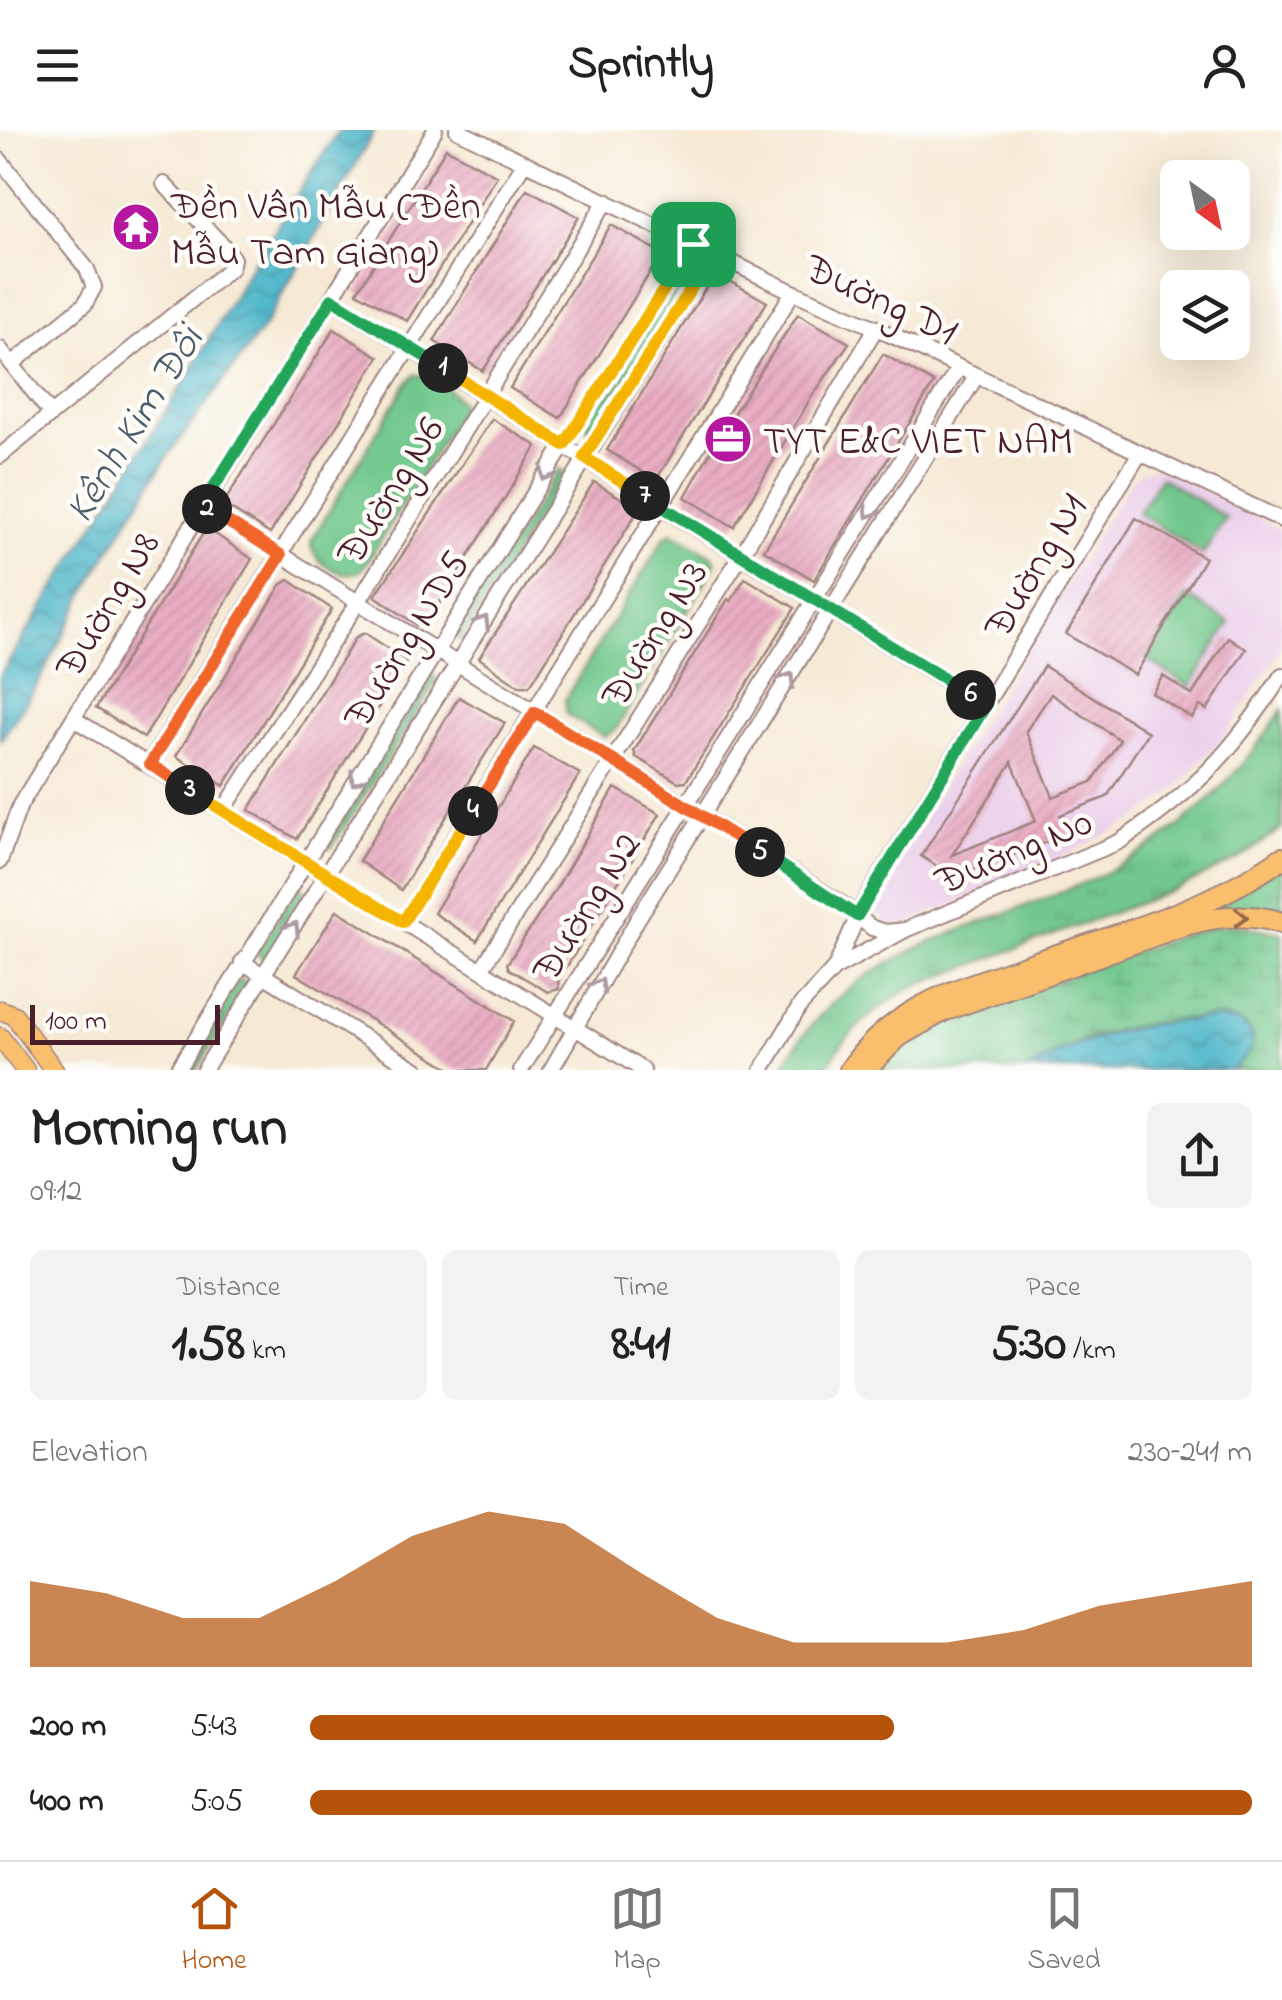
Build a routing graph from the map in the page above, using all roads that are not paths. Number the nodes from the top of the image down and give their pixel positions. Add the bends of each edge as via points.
1 (435, 130) edge
2 (457, 130) edge
3 (0, 160) edge
4 (524, 164) junction
5 (164, 184) dead end
6 (606, 202) junction
7 (693, 244) junction
8 (713, 254) junction
9 (792, 292) junction
10 (332, 299) junction
11 (876, 328) junction
12 (408, 346) junction
13 (0, 349) edge
14 (12, 364) junction
15 (958, 369) junction
16 (976, 378) junction
17 (486, 395) junction
18 (51, 414) junction
19 (564, 445) junction
20 (1140, 454) junction
21 (0, 456) edge
22 (584, 457) junction
23 (888, 483) junction
24 (905, 493) junction
25 (202, 506) junction
26 (661, 506) junction
27 (1282, 520) edge
28 (742, 554) junction
29 (281, 555) junction
30 (816, 599) junction
31 (356, 604) junction
32 (834, 610) junction
33 (436, 652) junction
34 (456, 664) junction
35 (1282, 675) edge
36 (751, 704) junction
37 (986, 705) junction
38 (535, 712) junction
39 (766, 712) junction
40 (74, 719) junction
41 (612, 760) junction
42 (150, 764) junction
43 (685, 805) junction
44 (223, 811) junction
45 (703, 816) junction
46 (1282, 858) edge
47 (0, 861) edge
48 (304, 862) junction
49 (326, 875) junction
50 (622, 910) junction
51 (857, 916) junction
52 (637, 920) junction
53 (403, 922) junction
54 (1282, 923) edge
55 (905, 930) junction
56 (242, 962) junction
57 (834, 968) junction
58 (481, 970) junction
59 (264, 975) junction
60 (0, 1010) edge
61 (554, 1015) junction
62 (574, 1027) junction
63 (0, 1037) edge
64 (25, 1070) edge
65 (54, 1070) edge
66 (177, 1070) edge
67 (204, 1070) edge
68 (416, 1070) edge
69 (520, 1070) edge
70 (551, 1070) edge
71 (643, 1070) edge
72 (762, 1070) edge
73 (850, 1070) edge
74 (865, 1070) edge

1 - 10 street, Đường N8
2 - 4 street, Đường D1
3 - 14 street via 88,269 94,287 85,304
4 - 6 street, Đường D1
4 - 12 street
5 - 18 street via 230,252 231,268
6 - 7 street, Đường D1
6 - 17 street, Đường N6
7 - 8 street, Đường D1
7 - 19 street, Đường ND5
8 - 9 street, Đường D1
8 - 22 street, Đường ND5
9 - 11 street, Đường D1
9 - 26 street
10 - 12 street
10 - 25 street, Đường N8
11 - 15 street, Đường D1
11 - 28 street, Đường N3
12 - 17 street
12 - 29 street
13 - 14 street
14 - 18 street
15 - 16 street, Đường D1
15 - 23 street, Đường N2
16 - 20 street, Đường D1
16 - 24 street, Đường N2
17 - 19 street
17 - 31 street, Đường N6
18 - 21 street
19 - 22 street
19 -> 33 street, Đường ND5
20 - 27 street, Đường D1
20 - 37 street, Đường N1
22 - 26 street
34 -> 22 street, Đường ND5
23 - 24 street
23 -> 30 street, Đường N2
24 - 32 street, Đường N2
25 - 29 street
25 - 40 street, Đường N8
26 - 28 street
26 - 38 street
28 - 30 street
28 - 41 street, Đường N3
29 - 31 street
29 - 42 street
30 - 32 street
30 - 36 street, Đường N2
31 - 33 street
31 - 44 street, Đường N6
32 - 37 street
39 -> 32 street, Đường N2
33 - 34 street
33 -> 48 street, Đường ND5
34 - 38 street
34 - 49 street, Đường ND5
35 - 55 street, Đường N0 via 1230,751 1147,824
36 - 39 street
36 - 43 street, Đường N2
37 - 51 street, Đường N1
38 - 41 street
38 - 53 street
39 - 45 street, Đường N2
40 - 42 street
40 - 47 street, Đường N8 via 20,805
41 - 43 street
41 - 58 street, Đường N3
42 - 44 street
43 - 45 street
43 - 50 street, Đường N2
44 - 48 street
45 - 51 street
45 - 52 street, Đường N2
46 - 73 highway via 1195,905 918,1006 870,1042
48 - 49 street
48 - 56 street, Đường ND5
49 - 53 street
59 -> 49 street, Đường ND5
50 - 52 street
50 - 61 street, Đường N2
51 - 55 street via 880,931
51 - 57 street, Đường N1
62 -> 52 street, Đường N2
53 - 58 street
74 -> 54 highway via 899,1036 943,1010 1175,928 1244,916
55 - 57 street, Đường N0
56 - 59 street
56 - 66 street, Đường ND5
57 - 72 street, Đường N0 via 800,1006
58 - 61 street
59 - 67 street, Đường ND5
59 - 68 street
60 - 65 main road via 14,1015
61 - 62 street
61 - 69 street, Đường N2
62 - 70 street, Đường N2
62 - 71 street
63 - 64 main road

